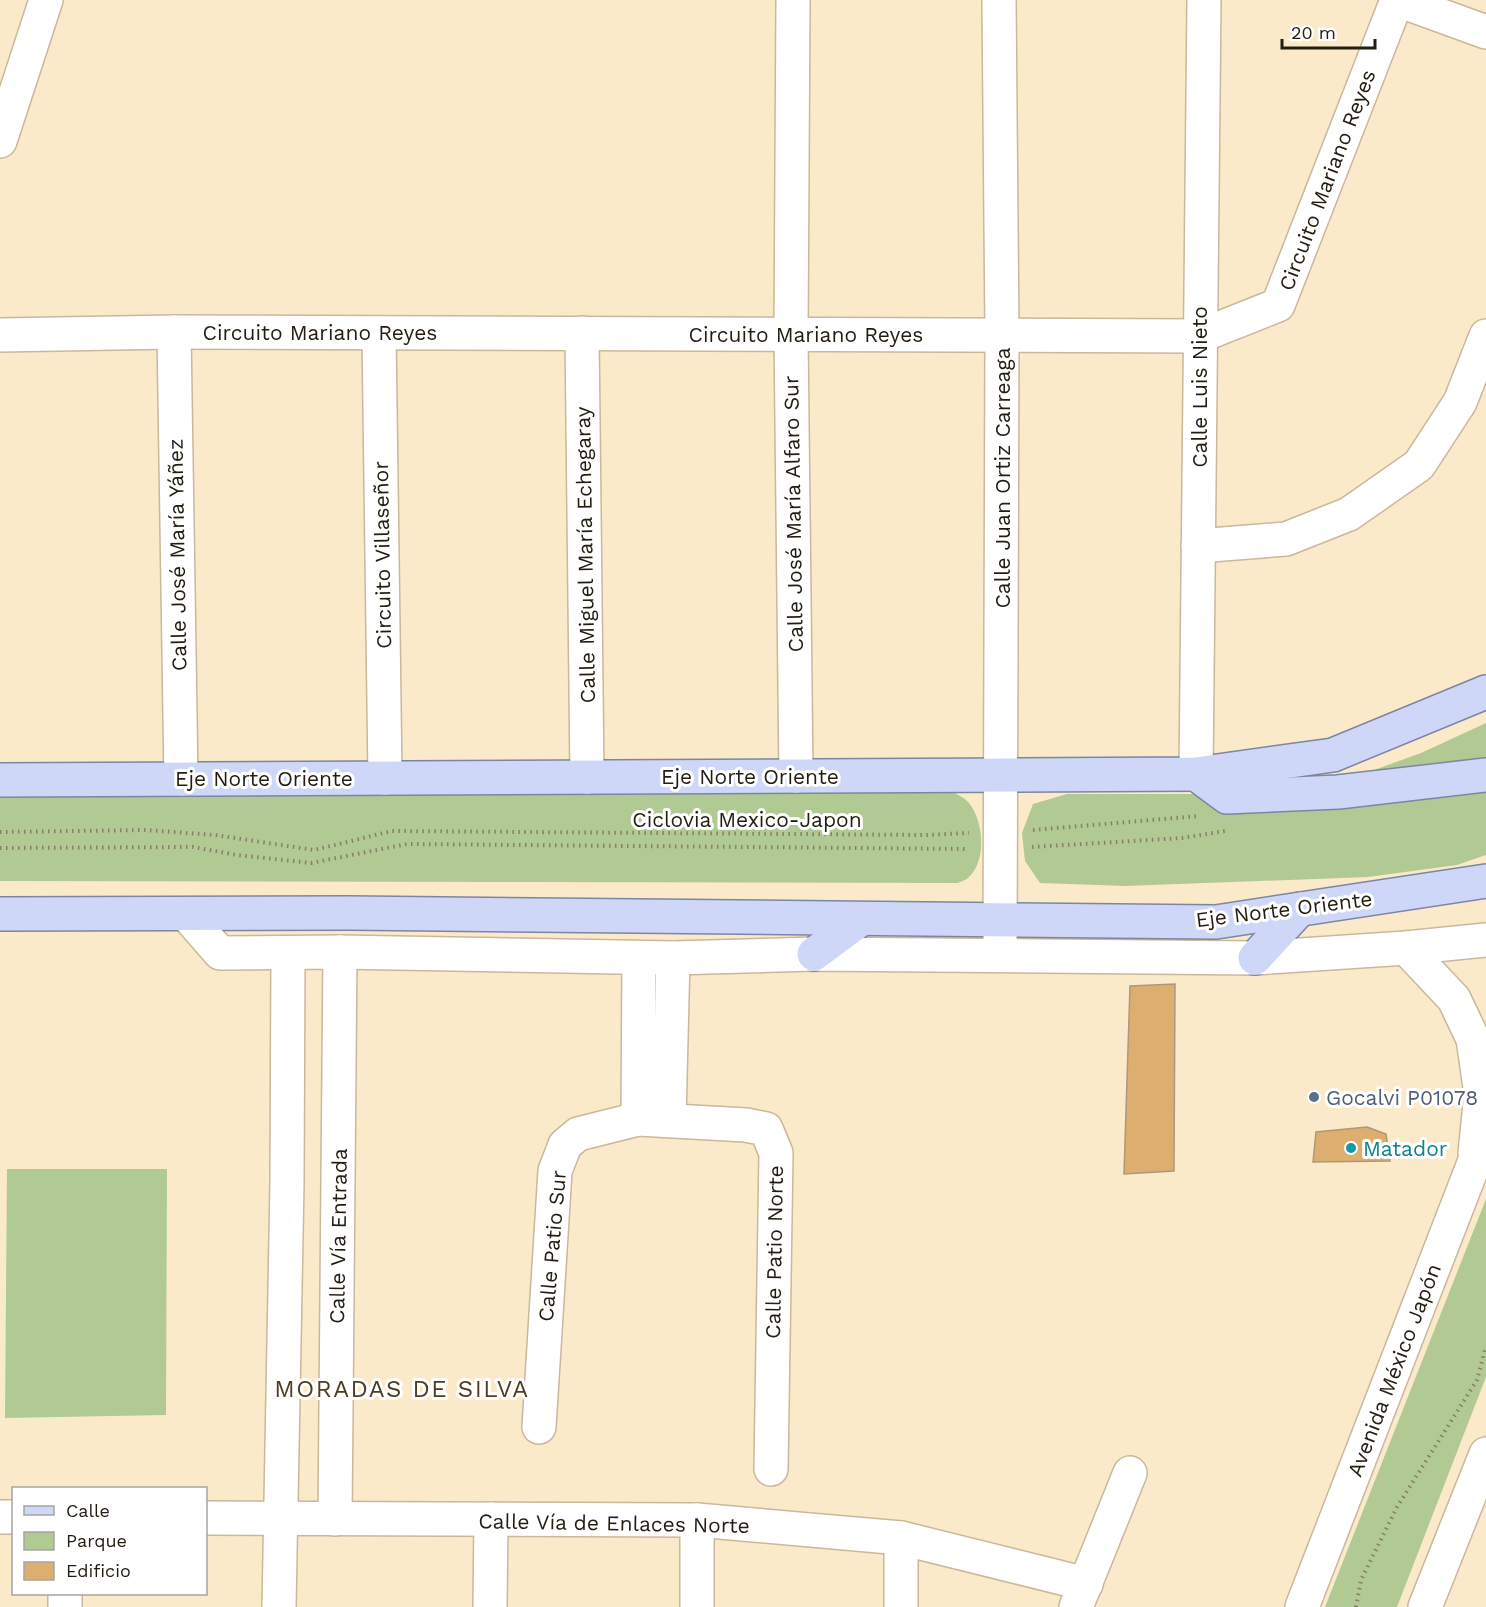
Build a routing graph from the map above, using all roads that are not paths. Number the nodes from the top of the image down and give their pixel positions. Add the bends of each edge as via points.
1 (46, 0) edge
2 (793, 0) edge
3 (999, 0) edge
4 (1204, 0) edge
5 (1397, 0) edge
6 (1486, 32) edge
7 (0, 141) edge
8 (174, 332) junction
9 (379, 333) junction
10 (582, 333) junction
11 (791, 334) junction
12 (0, 335) edge
13 (1002, 335) junction
14 (1200, 336) junction
15 (1486, 336) edge
16 (1198, 546) junction
17 (1486, 692) edge
18 (1196, 774) junction
19 (1001, 775) junction
20 (1486, 775) edge
21 (796, 776) junction
22 (587, 777) junction
23 (385, 778) junction
24 (181, 779) junction
25 (0, 780) edge
26 (1486, 880) edge
27 (1300, 909) junction
28 (0, 914) edge
29 (186, 914) junction
30 (861, 919) junction
31 (1000, 919) junction
32 (1486, 940) edge
33 (1406, 948) junction
34 (340, 952) junction
35 (288, 954) junction
36 (814, 954) junction
37 (1000, 956) junction
38 (639, 958) junction
39 (673, 958) junction
40 (1255, 958) junction
41 (654, 1119) junction
42 (1486, 1132) edge
43 (1474, 1163) junction
44 (339, 1182) junction
45 (287, 1183) junction
46 (539, 1427) dead end
47 (1486, 1454) edge
48 (771, 1469) dead end
49 (1130, 1473) dead end
50 (207, 1518) edge
51 (280, 1518) junction
52 (336, 1519) junction
53 (491, 1519) junction
54 (697, 1521) junction
55 (901, 1538) junction
56 (1081, 1595) edge
57 (279, 1607) edge
58 (490, 1607) edge
59 (697, 1607) edge
60 (901, 1607) edge
61 (1302, 1607) edge
62 (1425, 1607) edge

1 - 7 street
2 - 11 street, Calle José María Alfaro Sur
3 - 13 street, Calle Juan Ortiz Carreaga
4 - 14 street, Calle Luis Nieto
5 - 6 street
5 - 14 street, Circuito Mariano Reyes via 1278,305
8 - 9 street, Circuito Mariano Reyes
8 - 12 street, Circuito Mariano Reyes
8 - 24 street, Calle José María Yáñez
9 - 10 street, Circuito Mariano Reyes
9 - 23 street, Circuito Villaseñor
10 - 11 street, Circuito Mariano Reyes
10 - 22 street, Calle Miguel María Echegaray
11 - 13 street, Circuito Mariano Reyes
11 - 21 street, Calle José María Alfaro Sur
13 - 14 street, Circuito Mariano Reyes
13 - 19 street, Calle Juan Ortiz Carreaga
14 - 16 street, Calle Luis Nieto
15 - 16 street via 1460,402 1419,465 1349,514 1286,539
16 - 18 street, Calle Luis Nieto
17 - 18 main road, Eje Norte Oriente via 1334,755
18 - 19 main road, Eje Norte Oriente
18 - 20 main road via 1227,797 1338,792
19 - 21 main road, Eje Norte Oriente
19 - 31 street, Calle Juan Ortiz Carreaga
21 - 22 main road, Eje Norte Oriente
22 - 23 main road, Eje Norte Oriente
23 - 24 main road, Eje Norte Oriente
24 - 25 main road, Eje Norte Oriente
26 - 27 main road, Eje Norte Oriente
27 - 31 main road, Eje Norte Oriente via 1216,922
27 - 40 main road
28 - 29 main road, Eje Norte Oriente
29 - 30 main road, Eje Norte Oriente
29 - 35 street via 220,953
30 - 31 main road, Eje Norte Oriente
30 - 36 main road
31 - 37 street, Calle Juan Ortiz Carreaga
32 - 33 street
33 - 40 street
33 - 43 street via 1454,999 1473,1039 1481,1094
34 - 35 street
34 - 38 street
34 - 44 street, Calle Vía Entrada
35 - 45 street
36 - 37 street
36 - 39 street
37 - 40 street
38 - 39 street
38 - 41 street
39 - 41 street
41 - 46 street, Calle Patio Sur via 578,1134 565,1144 555,1171
41 - 48 street, Calle Patio Norte via 766,1129 776,1153
42 - 43 street, Avenida México Japón
43 - 61 street, Avenida México Japón
44 - 45 street
44 - 52 street, Calle Vía Entrada
45 - 51 street
47 - 62 street
49 - 56 street
50 - 51 street, Calle Vía de Enlaces Norte
51 - 52 street, Calle Vía de Enlaces Norte
51 - 57 street
52 - 53 street, Calle Vía de Enlaces Norte
53 - 54 street, Calle Vía de Enlaces Norte
53 - 58 street
54 - 55 street, Calle Vía de Enlaces Norte
54 - 59 street
55 - 56 street, Calle Vía de Enlaces Norte
55 - 60 street

